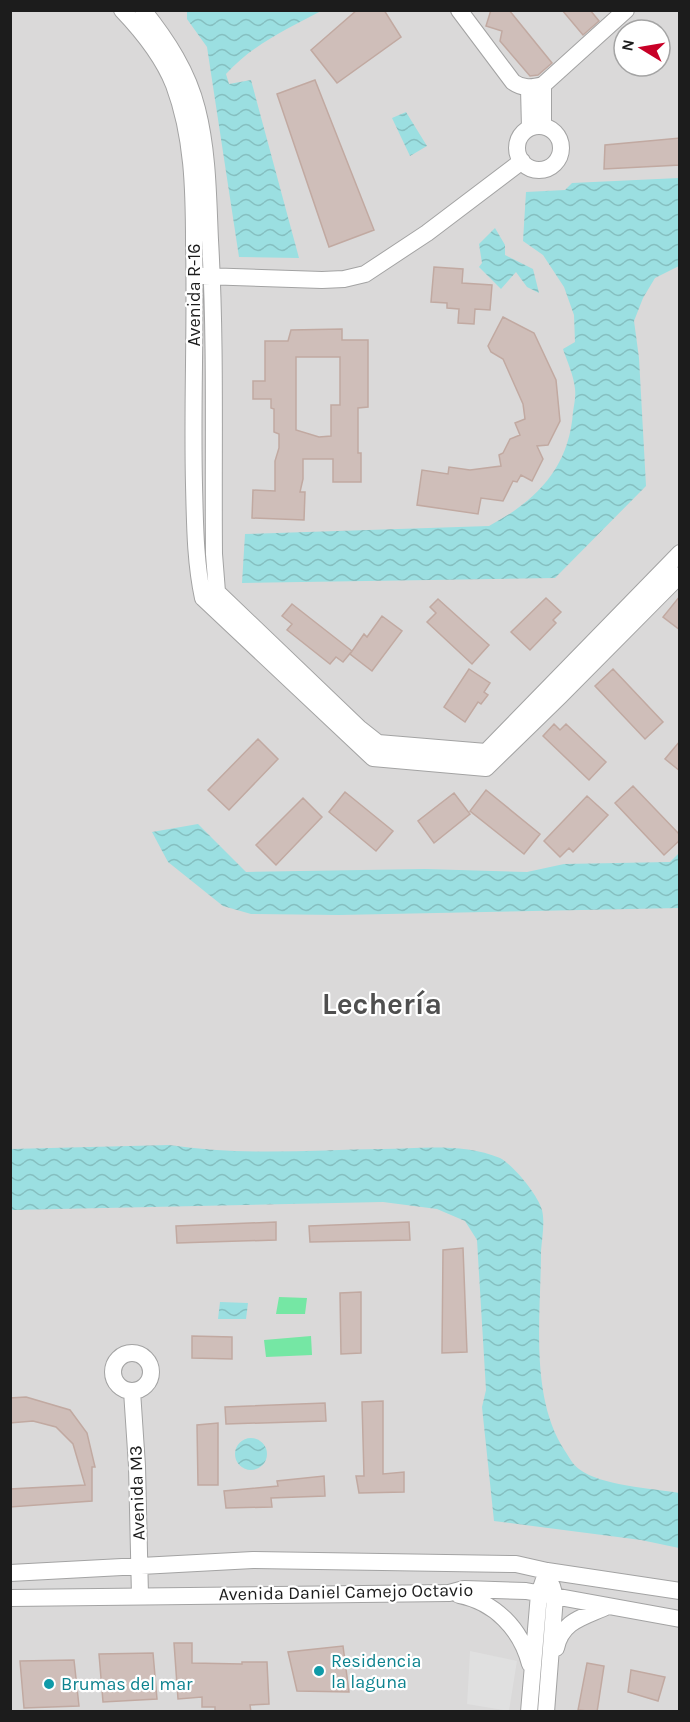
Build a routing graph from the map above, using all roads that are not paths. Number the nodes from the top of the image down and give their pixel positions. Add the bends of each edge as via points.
1 (122, 10) edge
2 (143, 10) edge
3 (459, 10) edge
4 (626, 10) edge
5 (609, 16) edge
6 (536, 86) junction
7 (537, 127) junction
8 (522, 161) junction
9 (195, 276) junction
10 (212, 276) junction
11 (680, 553) edge
12 (680, 575) edge
13 (210, 595) junction
14 (617, 628) junction
15 (132, 1390) dead end
16 (140, 1566) junction
17 (547, 1571) junction
18 (10, 1573) edge
19 (680, 1591) edge
20 (449, 1593) junction
21 (547, 1595) junction
22 (140, 1596) junction
23 (10, 1598) edge
24 (608, 1606) junction
25 (680, 1619) edge
26 (539, 1685) junction
27 (529, 1712) edge
28 (546, 1712) edge

1 - 9 street, Avenida R-16 via 162,62 174,84 185,123 193,181
2 - 10 street, Avenida R-16 via 169,44 187,78 197,109 207,174
3 - 6 street via 513,82 518,86
4 - 5 street
5 - 6 street
6 - 7 street
7 - 8 street via 519,139
7 - 8 street via 553,131 560,140 558,158 541,169
8 - 10 street via 365,274 322,280
9 - 10 street
9 - 13 street, Avenida R-16 via 192,414 198,577
10 - 13 street, Avenida R-16 via 214,554
11 - 14 street
12 - 14 street
13 - 14 street via 373,758 486,768
15 - 16 street, Avenida M3
16 - 17 street, Avenida Daniel Camejo Octavio via 253,1560 516,1564
16 - 18 street, Avenida Daniel Camejo Octavio
16 - 22 street, Avenida M3
17 - 19 street, Avenida Daniel Camejo Octavio
17 - 21 street
20 - 21 street, Avenida Daniel Camejo Octavio via 464,1589
20 - 22 street, Avenida Daniel Camejo Octavio
20 - 26 street via 471,1597 492,1607 509,1622 522,1641
21 - 24 street, Avenida Daniel Camejo Octavio
21 - 26 street
22 - 23 street, Avenida Daniel Camejo Octavio
24 - 25 street, Avenida Daniel Camejo Octavio
24 - 26 street via 566,1626
26 - 27 street
26 - 28 street

